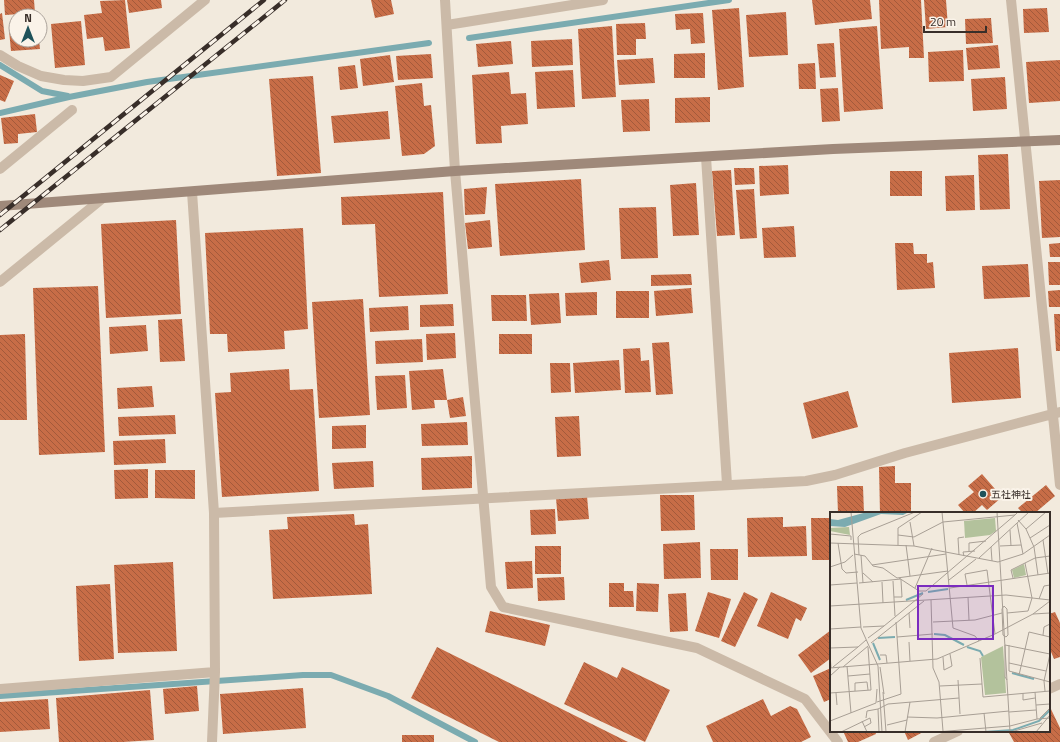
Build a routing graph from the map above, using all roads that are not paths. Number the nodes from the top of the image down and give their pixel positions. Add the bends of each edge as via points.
1 (204, 0) edge
2 (445, 0) edge
3 (603, 0) edge
4 (1011, 0) edge
5 (447, 25) junction
6 (0, 55) edge
7 (72, 110) dead end
8 (1060, 140) edge
9 (1026, 141) junction
10 (706, 157) junction
11 (0, 169) edge
12 (455, 171) junction
13 (192, 192) junction
14 (103, 198) junction
15 (0, 206) edge
16 (0, 282) edge
17 (1056, 413) edge
18 (727, 484) junction
19 (1060, 484) edge
20 (482, 499) junction
21 (214, 514) junction
22 (216, 672) junction
23 (1060, 684) edge
24 (0, 689) edge
25 (1050, 689) edge
26 (830, 732) edge
27 (830, 732) edge
28 (956, 732) edge
29 (212, 742) edge
30 (838, 742) edge
31 (934, 742) edge

1 - 6 street via 111,77 83,81 41,76
2 - 5 street
3 - 5 street
4 - 9 street
5 - 12 street
7 - 11 street
8 - 9 street
9 - 10 street
9 - 17 street
10 - 12 street
10 - 18 street
12 - 13 street
12 - 20 street
13 - 14 street
13 - 21 street
14 - 15 street
14 - 16 street
17 - 18 street via 835,475 806,481
17 - 19 street
18 - 20 street
20 - 21 street
20 - 26 street via 491,587 503,608 697,648 805,699
21 - 22 street
22 - 24 street
22 - 29 street
23 - 25 street
27 - 30 street
28 - 31 street

